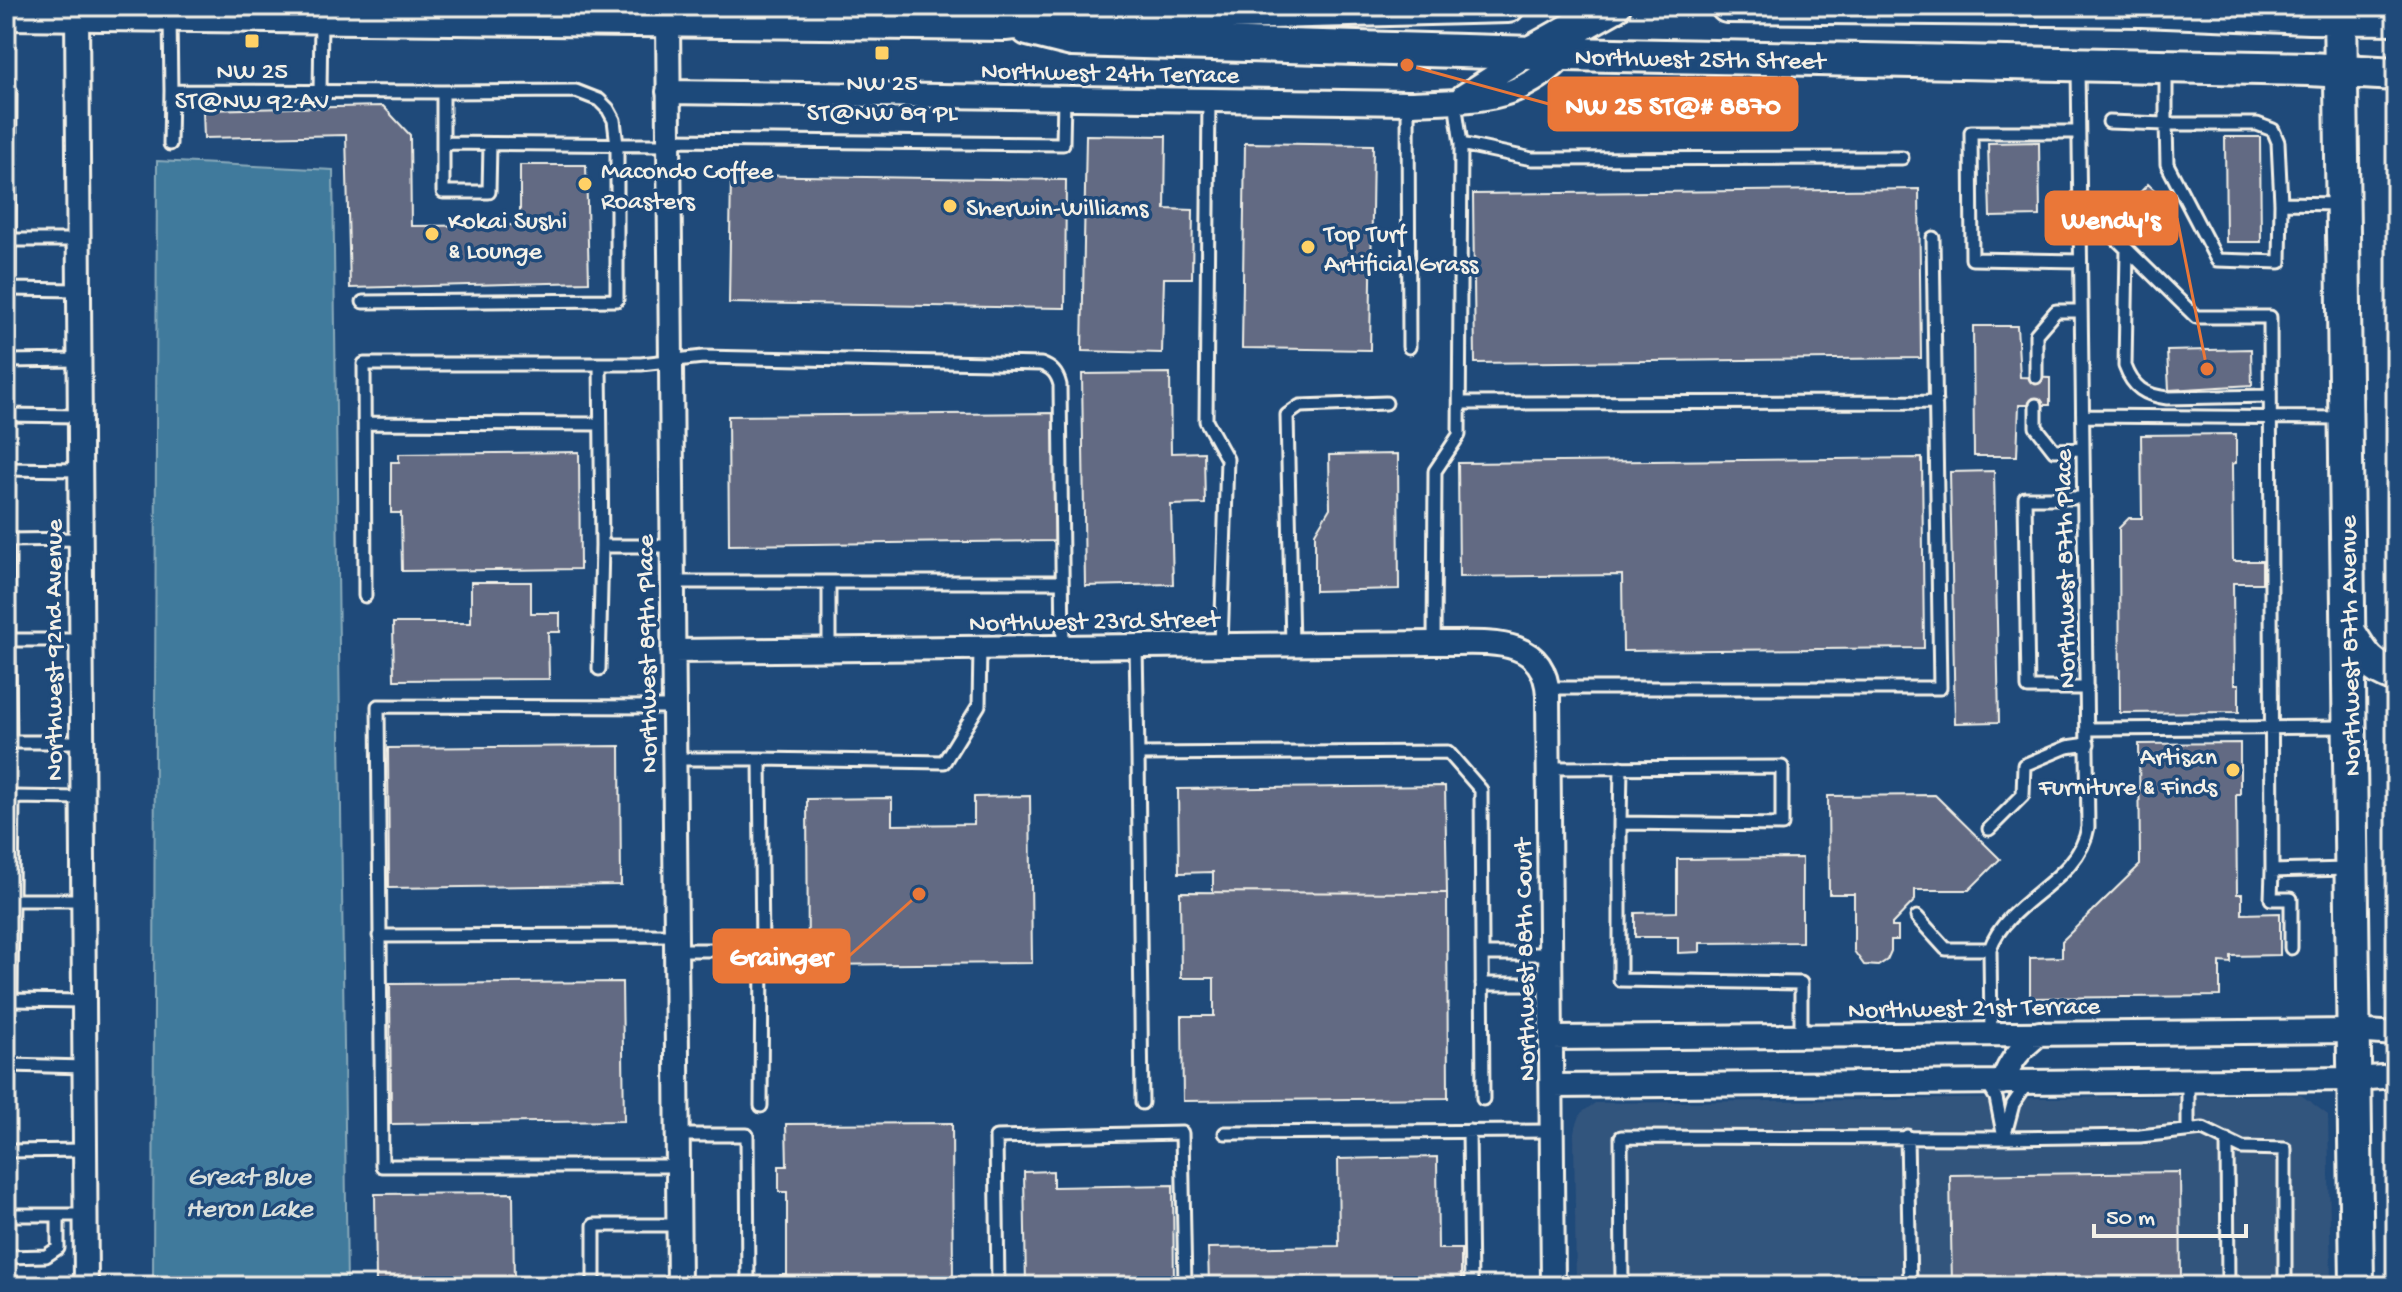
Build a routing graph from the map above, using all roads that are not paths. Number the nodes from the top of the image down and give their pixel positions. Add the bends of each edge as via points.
1 (1508, 6) edge
2 (1614, 6) edge
3 (1727, 6) edge
4 (2076, 8) edge
5 (2140, 8) edge
6 (320, 12) edge
7 (2340, 12) edge
8 (6, 13) edge
9 (77, 13) junction
10 (169, 14) junction
11 (1005, 15) edge
12 (2396, 18) edge
13 (668, 21) junction
14 (1530, 53) junction
15 (1566, 54) junction
16 (2078, 66) junction
17 (2166, 67) junction
18 (2341, 71) junction
19 (2396, 74) edge
20 (6, 91) edge
21 (171, 91) junction
22 (320, 92) junction
23 (443, 92) junction
24 (668, 92) junction
25 (1064, 98) junction
26 (1209, 100) junction
27 (1455, 101) junction
28 (1408, 103) junction
29 (2109, 122) dead end
30 (2166, 124) junction
31 (2078, 132) junction
32 (443, 143) junction
33 (669, 143) junction
34 (170, 144) dead end
35 (490, 144) junction
36 (1461, 144) junction
37 (617, 145) junction
38 (1902, 158) dead end
39 (2079, 202) junction
40 (2281, 203) junction
41 (2343, 204) junction
42 (1933, 238) dead end
43 (9, 240) junction
44 (77, 240) junction
45 (2127, 249) junction
46 (2080, 261) junction
47 (77, 290) junction
48 (363, 302) dead end
49 (2081, 311) junction
50 (1409, 347) dead end
51 (78, 360) junction
52 (669, 360) junction
53 (6, 361) edge
54 (600, 364) junction
55 (2036, 377) dead end
56 (2270, 396) junction
57 (1936, 402) junction
58 (1386, 403) dead end
59 (1460, 403) junction
60 (2036, 405) dead end
61 (6, 415) edge
62 (78, 416) junction
63 (2083, 416) junction
64 (2270, 417) junction
65 (2344, 418) junction
66 (364, 423) junction
67 (600, 424) junction
68 (2083, 449) junction
69 (6, 469) edge
70 (79, 470) junction
71 (2084, 498) junction
72 (80, 539) junction
73 (602, 546) junction
74 (673, 546) junction
75 (673, 582) junction
76 (829, 582) junction
77 (1061, 582) junction
78 (365, 596) dead end
79 (2349, 632) junction
80 (9, 640) junction
81 (81, 640) junction
82 (1434, 643) junction
83 (1292, 645) junction
84 (1136, 646) junction
85 (1221, 646) junction
86 (1063, 648) junction
87 (1516, 648) joint
88 (980, 649) junction
89 (829, 650) junction
90 (673, 651) junction
91 (599, 669) dead end
92 (2396, 676) edge
93 (1548, 688) junction
94 (2087, 688) junction
95 (674, 707) junction
96 (2272, 727) junction
97 (2351, 727) junction
98 (2088, 729) junction
99 (81, 742) junction
100 (2088, 744) junction
101 (1138, 754) junction
102 (675, 759) junction
103 (760, 759) junction
104 (1621, 767) junction
105 (1548, 768) junction
106 (81, 798) junction
107 (1620, 823) junction
108 (1989, 829) dead end
109 (2352, 869) junction
110 (2272, 871) junction
111 (12, 900) junction
112 (82, 900) junction
113 (1917, 917) dead end
114 (379, 936) junction
115 (675, 942) junction
116 (2291, 948) dead end
117 (1990, 949) junction
118 (762, 950) junction
119 (1482, 954) junction
120 (1551, 954) junction
121 (1482, 984) junction
122 (1551, 984) junction
123 (84, 1001) junction
124 (2354, 1031) junction
125 (2040, 1033) junction
126 (1991, 1034) junction
127 (2396, 1034) edge
128 (1801, 1036) junction
129 (1552, 1038) junction
130 (10, 1065) dead end
131 (84, 1067) junction
132 (2396, 1076) edge
133 (2355, 1079) junction
134 (2188, 1081) junction
135 (2028, 1082) junction
136 (1995, 1083) junction
137 (1552, 1086) junction
138 (1483, 1099) dead end
139 (1142, 1103) dead end
140 (761, 1106) dead end
141 (2188, 1129) junction
142 (1469, 1131) junction
143 (1553, 1131) junction
144 (1225, 1133) dead end
145 (678, 1135) junction
146 (1907, 1136) junction
147 (2004, 1138) junction
148 (2227, 1140) junction
149 (85, 1150) junction
150 (6, 1151) edge
151 (678, 1166) junction
152 (6, 1215) edge
153 (58, 1215) junction
154 (86, 1215) junction
155 (679, 1225) junction
156 (6, 1257) edge
157 (86, 1286) edge
158 (594, 1286) edge
159 (679, 1286) edge
160 (748, 1286) edge
161 (998, 1286) edge
162 (1185, 1286) edge
163 (1471, 1286) edge
164 (1553, 1286) edge
165 (1622, 1286) edge
166 (1910, 1286) edge
167 (2228, 1286) edge
168 (2285, 1286) edge
169 (2357, 1286) edge

1 - 11 main road, Northwest 25th Street
2 - 14 main road
3 - 4 main road, Northwest 25th Street
4 - 5 main road, Northwest 25th Street
5 - 7 main road, Northwest 25th Street
6 - 10 main road, Northwest 25th Street
6 - 13 main road, Northwest 25th Street
6 - 22 lane
7 - 12 main road, Northwest 25th Street
7 - 18 main road, Northwest 87th Avenue
8 - 9 main road, Northwest 25th Street
9 - 10 main road, Northwest 25th Street
9 - 44 street, Northwest 92nd Avenue
10 - 21 lane
11 - 13 main road, Northwest 25th Street
11 - 14 main road, Northwest 25th Street via 1072,40
13 - 24 street, Northwest 89th Place
14 - 15 main road, Northwest 25th Street
14 - 27 street, Northwest 24th Terrace
15 - 16 main road, Northwest 25th Street
15 - 27 street, Northwest 24th Terrace via 1550,72 1519,91
16 - 17 main road, Northwest 25th Street
16 - 31 lane, Northwest 87th Place
17 - 18 main road, Northwest 25th Street
17 - 30 lane
18 - 19 main road, Northwest 25th Street
18 - 41 main road, Northwest 87th Avenue
20 - 43 lane
21 - 22 lane
21 - 34 lane
22 - 23 lane
23 - 32 lane
23 - 37 lane via 588,94 608,109
24 - 25 street, Northwest 24th Terrace
24 - 33 street, Northwest 89th Place
25 - 26 street, Northwest 24th Terrace
25 - 33 lane via 1063,144
26 - 28 street, Northwest 24th Terrace
26 - 85 lane via 1206,421 1227,459
27 - 28 street, Northwest 24th Terrace
27 - 36 lane
28 - 50 lane
29 - 30 lane
30 - 40 lane via 2257,124 2273,130
30 - 40 lane via 2167,164 2217,260 2280,262
31 - 39 lane, Northwest 87th Place
31 - 46 lane via 1971,132 1972,259
32 - 35 lane
32 - 35 lane via 443,192 489,192
33 - 37 lane
33 - 52 street, Northwest 89th Place
35 - 37 lane
36 - 38 lane via 1532,159
36 - 59 lane
37 - 48 lane via 617,300
39 - 45 lane
39 - 46 lane, Northwest 87th Place
40 - 41 lane
41 - 65 main road, Northwest 87th Avenue
42 - 57 lane
43 - 44 lane
43 - 47 lane via 9,289
44 - 47 street, Northwest 92nd Avenue
45 - 56 lane via 2196,317 2270,317
45 - 56 lane via 2125,366 2140,390 2167,398
46 - 49 lane, Northwest 87th Place
47 - 51 street, Northwest 92nd Avenue
49 - 55 lane via 2056,311 2036,334
49 - 63 lane, Northwest 87th Place
51 - 53 lane
51 - 62 street, Northwest 92nd Avenue
52 - 54 lane
52 - 74 street, Northwest 89th Place
52 - 77 lane via 1049,367 1060,385
54 - 66 lane via 364,364
54 - 67 lane
56 - 64 lane
57 - 59 lane
57 - 93 lane via 1940,688
58 - 83 lane via 1300,406 1287,415
59 - 82 lane via 1459,435 1435,471
60 - 68 lane via 2036,427 2054,450
61 - 62 lane
62 - 70 street, Northwest 92nd Avenue
63 - 64 lane
63 - 68 lane, Northwest 87th Place
64 - 65 lane
64 - 96 lane
65 - 79 main road, Northwest 87th Avenue
66 - 67 lane
66 - 78 lane
67 - 73 lane
68 - 71 lane, Northwest 87th Place
69 - 70 lane
70 - 72 street, Northwest 92nd Avenue
71 - 94 lane, Northwest 87th Place
71 - 94 lane via 2025,498 2027,672 2028,688
72 - 80 lane via 7,540
72 - 81 street, Northwest 92nd Avenue
73 - 74 lane
73 - 91 lane
74 - 75 street, Northwest 89th Place
75 - 76 lane
75 - 90 street, Northwest 89th Place
76 - 77 lane
76 - 89 lane
77 - 86 lane
79 - 92 main road via 2364,657 2378,670
79 - 97 main road, Northwest 87th Avenue
80 - 81 lane
80 - 99 lane via 10,742
81 - 99 street, Northwest 92nd Avenue
82 - 83 street, Northwest 23rd Street
82 - 87 street, Northwest 23rd Street
83 - 85 street, Northwest 23rd Street
84 - 85 street, Northwest 23rd Street
84 - 86 street, Northwest 23rd Street
84 - 101 lane
86 - 88 street, Northwest 23rd Street
87 - 93 street, Northwest 88th Court via 1538,660
88 - 89 street, Northwest 23rd Street
88 - 103 lane via 979,705 944,762
89 - 90 street, Northwest 23rd Street
90 - 95 street, Northwest 89th Place
93 - 105 street, Northwest 88th Court
94 - 98 lane, Northwest 87th Place
95 - 102 street, Northwest 89th Place
95 - 114 lane via 378,706
96 - 97 lane
96 - 98 lane
96 - 110 lane
97 - 109 main road, Northwest 87th Avenue
98 - 100 lane, Northwest 87th Place
99 - 106 street, Northwest 92nd Avenue
100 - 108 lane via 2024,765 2023,795
100 - 117 lane, Northwest 87th Place via 2088,827 2080,852 2002,926
101 - 119 lane via 1448,752 1481,790
101 - 139 lane
102 - 103 lane
102 - 115 street, Northwest 89th Place
103 - 118 lane
104 - 105 lane
104 - 107 lane
104 - 107 lane via 1782,767 1782,825
105 - 120 street, Northwest 88th Court
106 - 111 lane via 13,797
106 - 112 street, Northwest 92nd Avenue
107 - 128 lane via 1620,980 1801,983
109 - 110 lane
109 - 124 main road, Northwest 87th Avenue
110 - 116 lane via 2271,899 2291,899
111 - 112 lane
111 - 123 lane via 11,1000
112 - 123 street, Northwest 92nd Avenue
113 - 117 lane via 1946,949
114 - 115 lane
114 - 151 lane via 382,1166
115 - 118 lane
115 - 145 street, Northwest 89th Place
117 - 126 lane
118 - 140 lane
119 - 120 lane
119 - 121 lane
120 - 122 street, Northwest 88th Court
121 - 122 lane
121 - 138 lane
122 - 129 street, Northwest 88th Court
123 - 131 street, Northwest 92nd Avenue
124 - 125 street, Northwest 21st Terrace
124 - 127 street, Northwest 21st Terrace
124 - 133 main road, Northwest 87th Avenue
125 - 126 street, Northwest 21st Terrace
125 - 136 street via 2016,1053
126 - 128 street, Northwest 21st Terrace
128 - 129 street, Northwest 21st Terrace
129 - 137 street, Northwest 88th Court
130 - 131 lane
131 - 149 street, Northwest 92nd Avenue
132 - 133 street
133 - 134 street
133 - 169 main road, Northwest 87th Avenue
134 - 135 street
134 - 141 lane
135 - 136 street
135 - 147 lane via 2013,1104
136 - 137 street
136 - 147 lane
137 - 143 street, Northwest 88th Court
141 - 147 lane via 2140,1136
141 - 148 lane via 2203,1129
142 - 143 lane
142 - 144 lane
142 - 163 lane
143 - 164 street, Northwest 88th Court
145 - 151 street, Northwest 89th Place
145 - 160 lane via 747,1135
146 - 147 lane
146 - 165 lane via 1621,1137
146 - 166 lane
148 - 167 lane
148 - 168 lane via 2242,1148 2285,1149
149 - 150 lane
149 - 154 street, Northwest 92nd Avenue
151 - 155 street, Northwest 89th Place
152 - 153 lane
153 - 154 lane
153 - 156 lane via 58,1248 46,1256
154 - 157 street, Northwest 92nd Avenue
155 - 158 lane via 594,1225
155 - 159 street, Northwest 89th Place
161 - 162 lane via 996,1137 1182,1133

